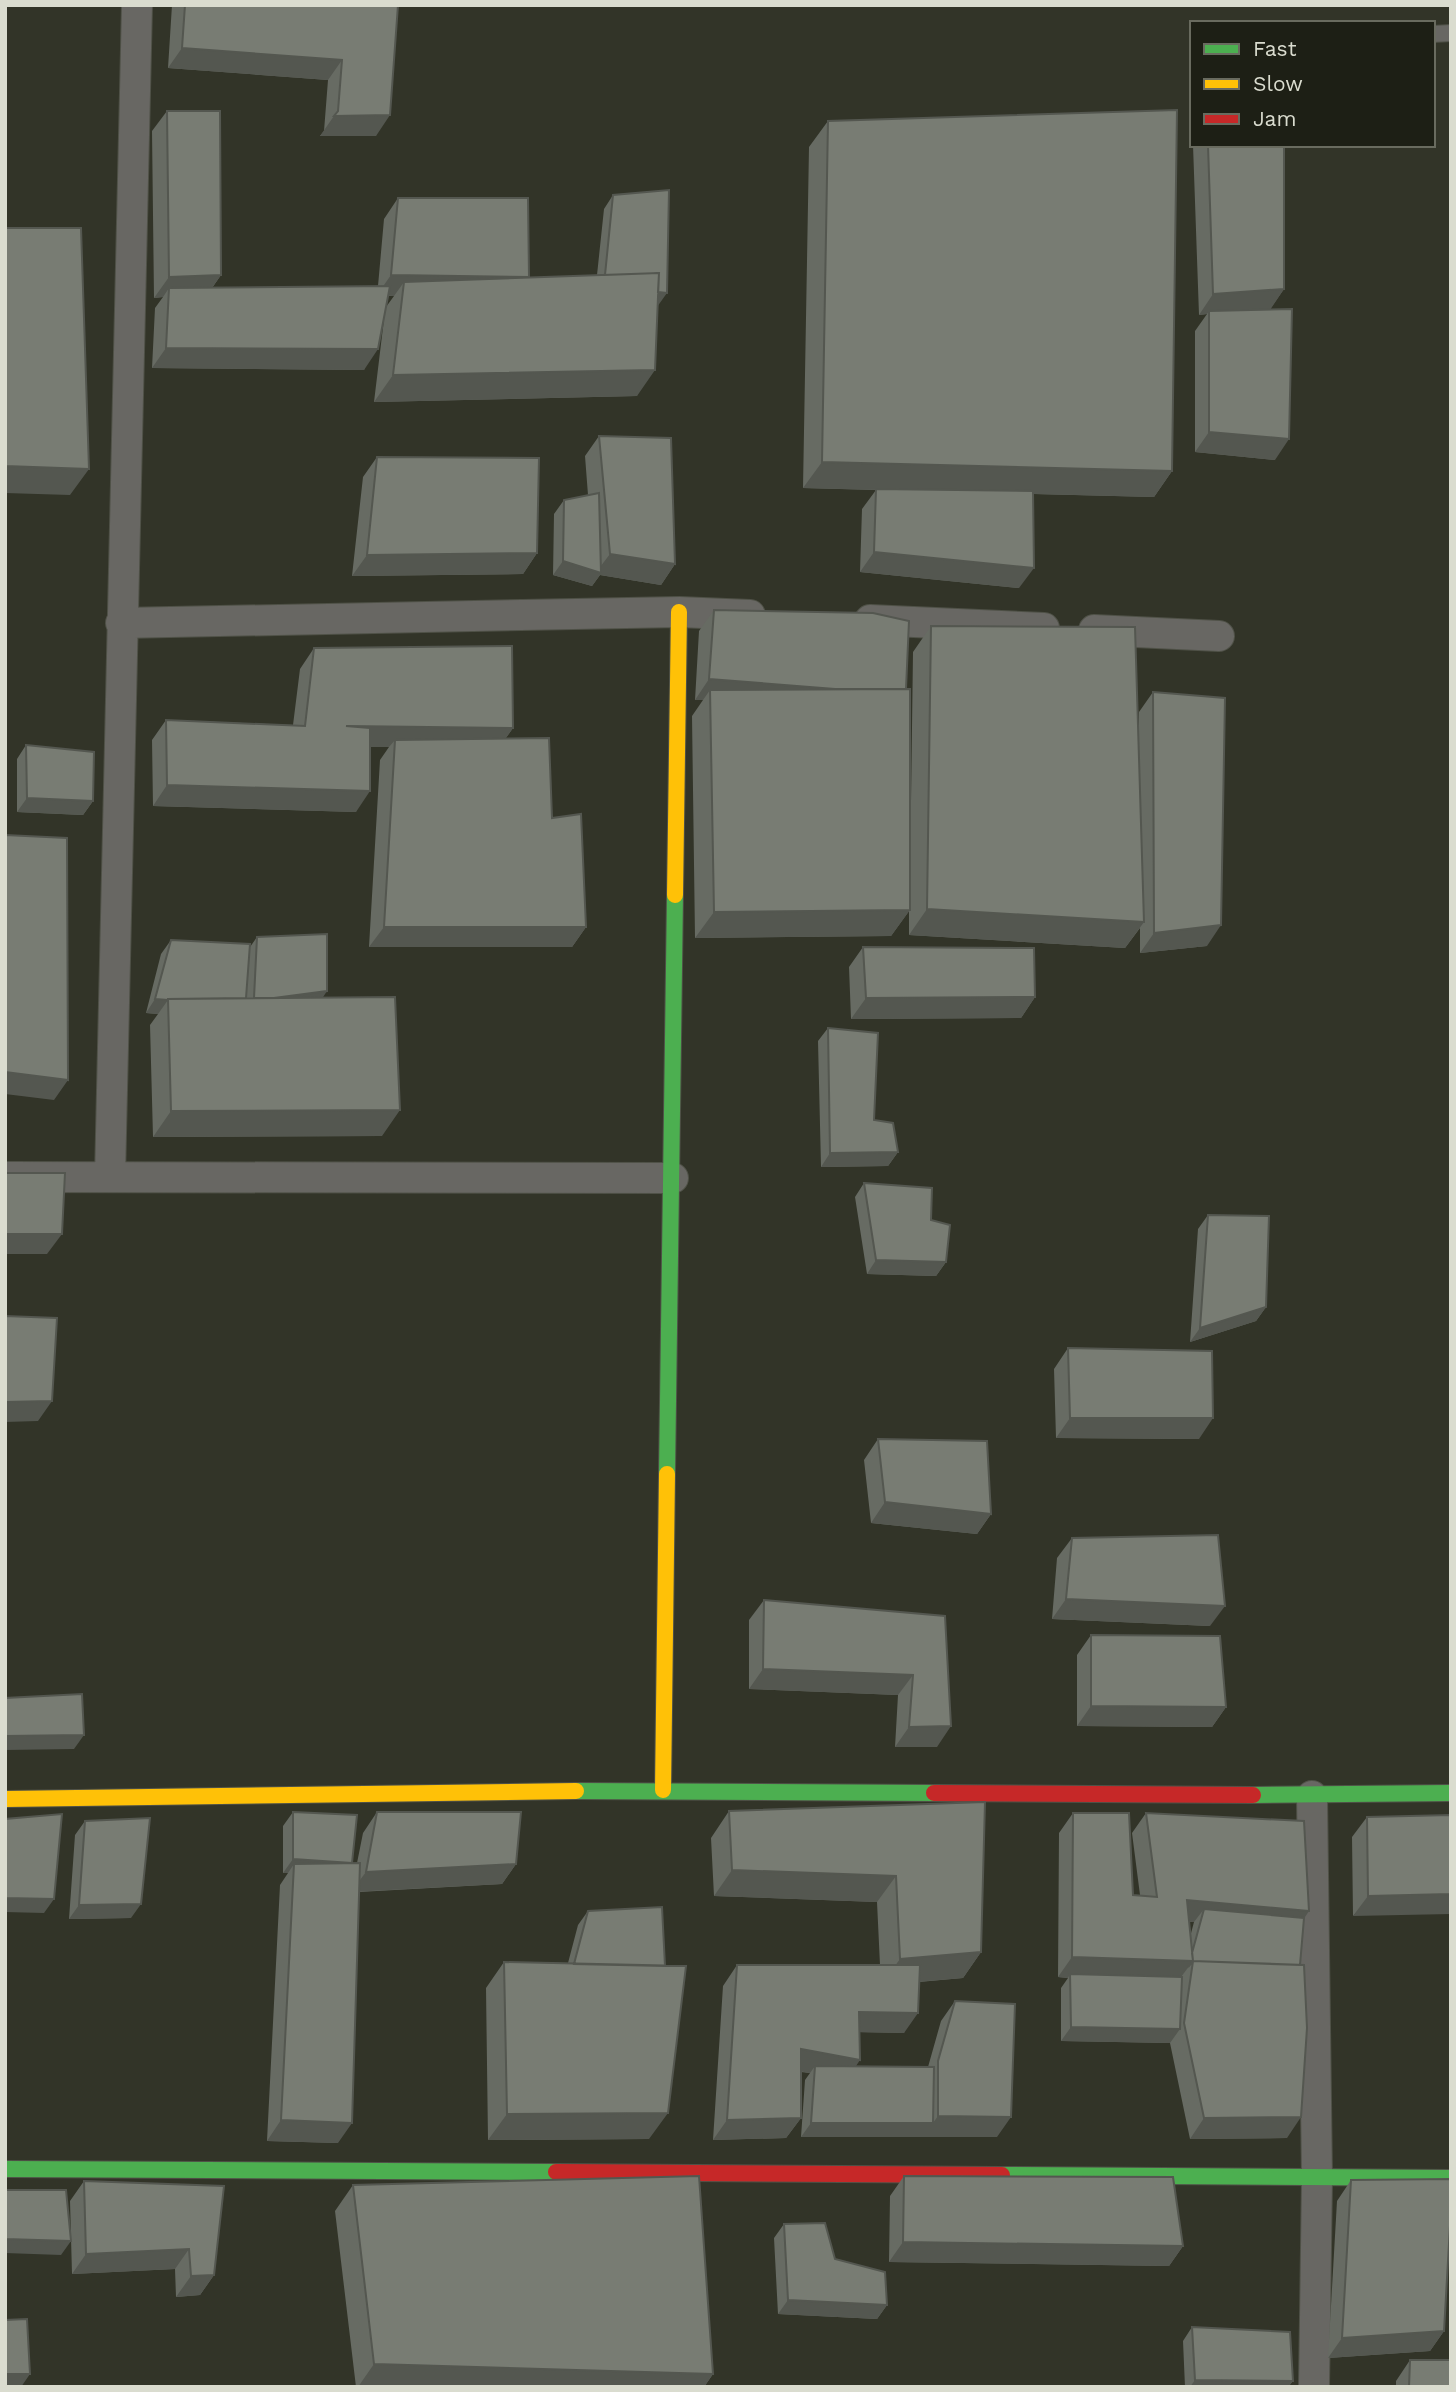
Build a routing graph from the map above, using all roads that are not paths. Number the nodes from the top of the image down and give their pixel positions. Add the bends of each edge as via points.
1 (137, 5) edge
2 (679, 612) junction
3 (776, 616) edge
4 (845, 619) edge
5 (121, 623) junction
6 (1219, 636) dead end
7 (5, 1177) edge
8 (110, 1177) junction
9 (673, 1178) junction
10 (663, 1790) junction
11 (1451, 1793) edge
12 (1312, 1796) junction
13 (5, 1799) edge
14 (5, 2169) edge
15 (1317, 2178) junction
16 (1451, 2178) edge
17 (1314, 2387) edge

1 - 5 street
2 - 3 street
2 - 5 street
2 - 9 street
4 - 6 street
5 - 8 street
7 - 8 street
8 - 9 street
9 - 10 street
10 - 12 street
10 - 13 street
11 - 12 street
12 - 15 street
14 - 15 street
15 - 16 street
15 - 17 street

